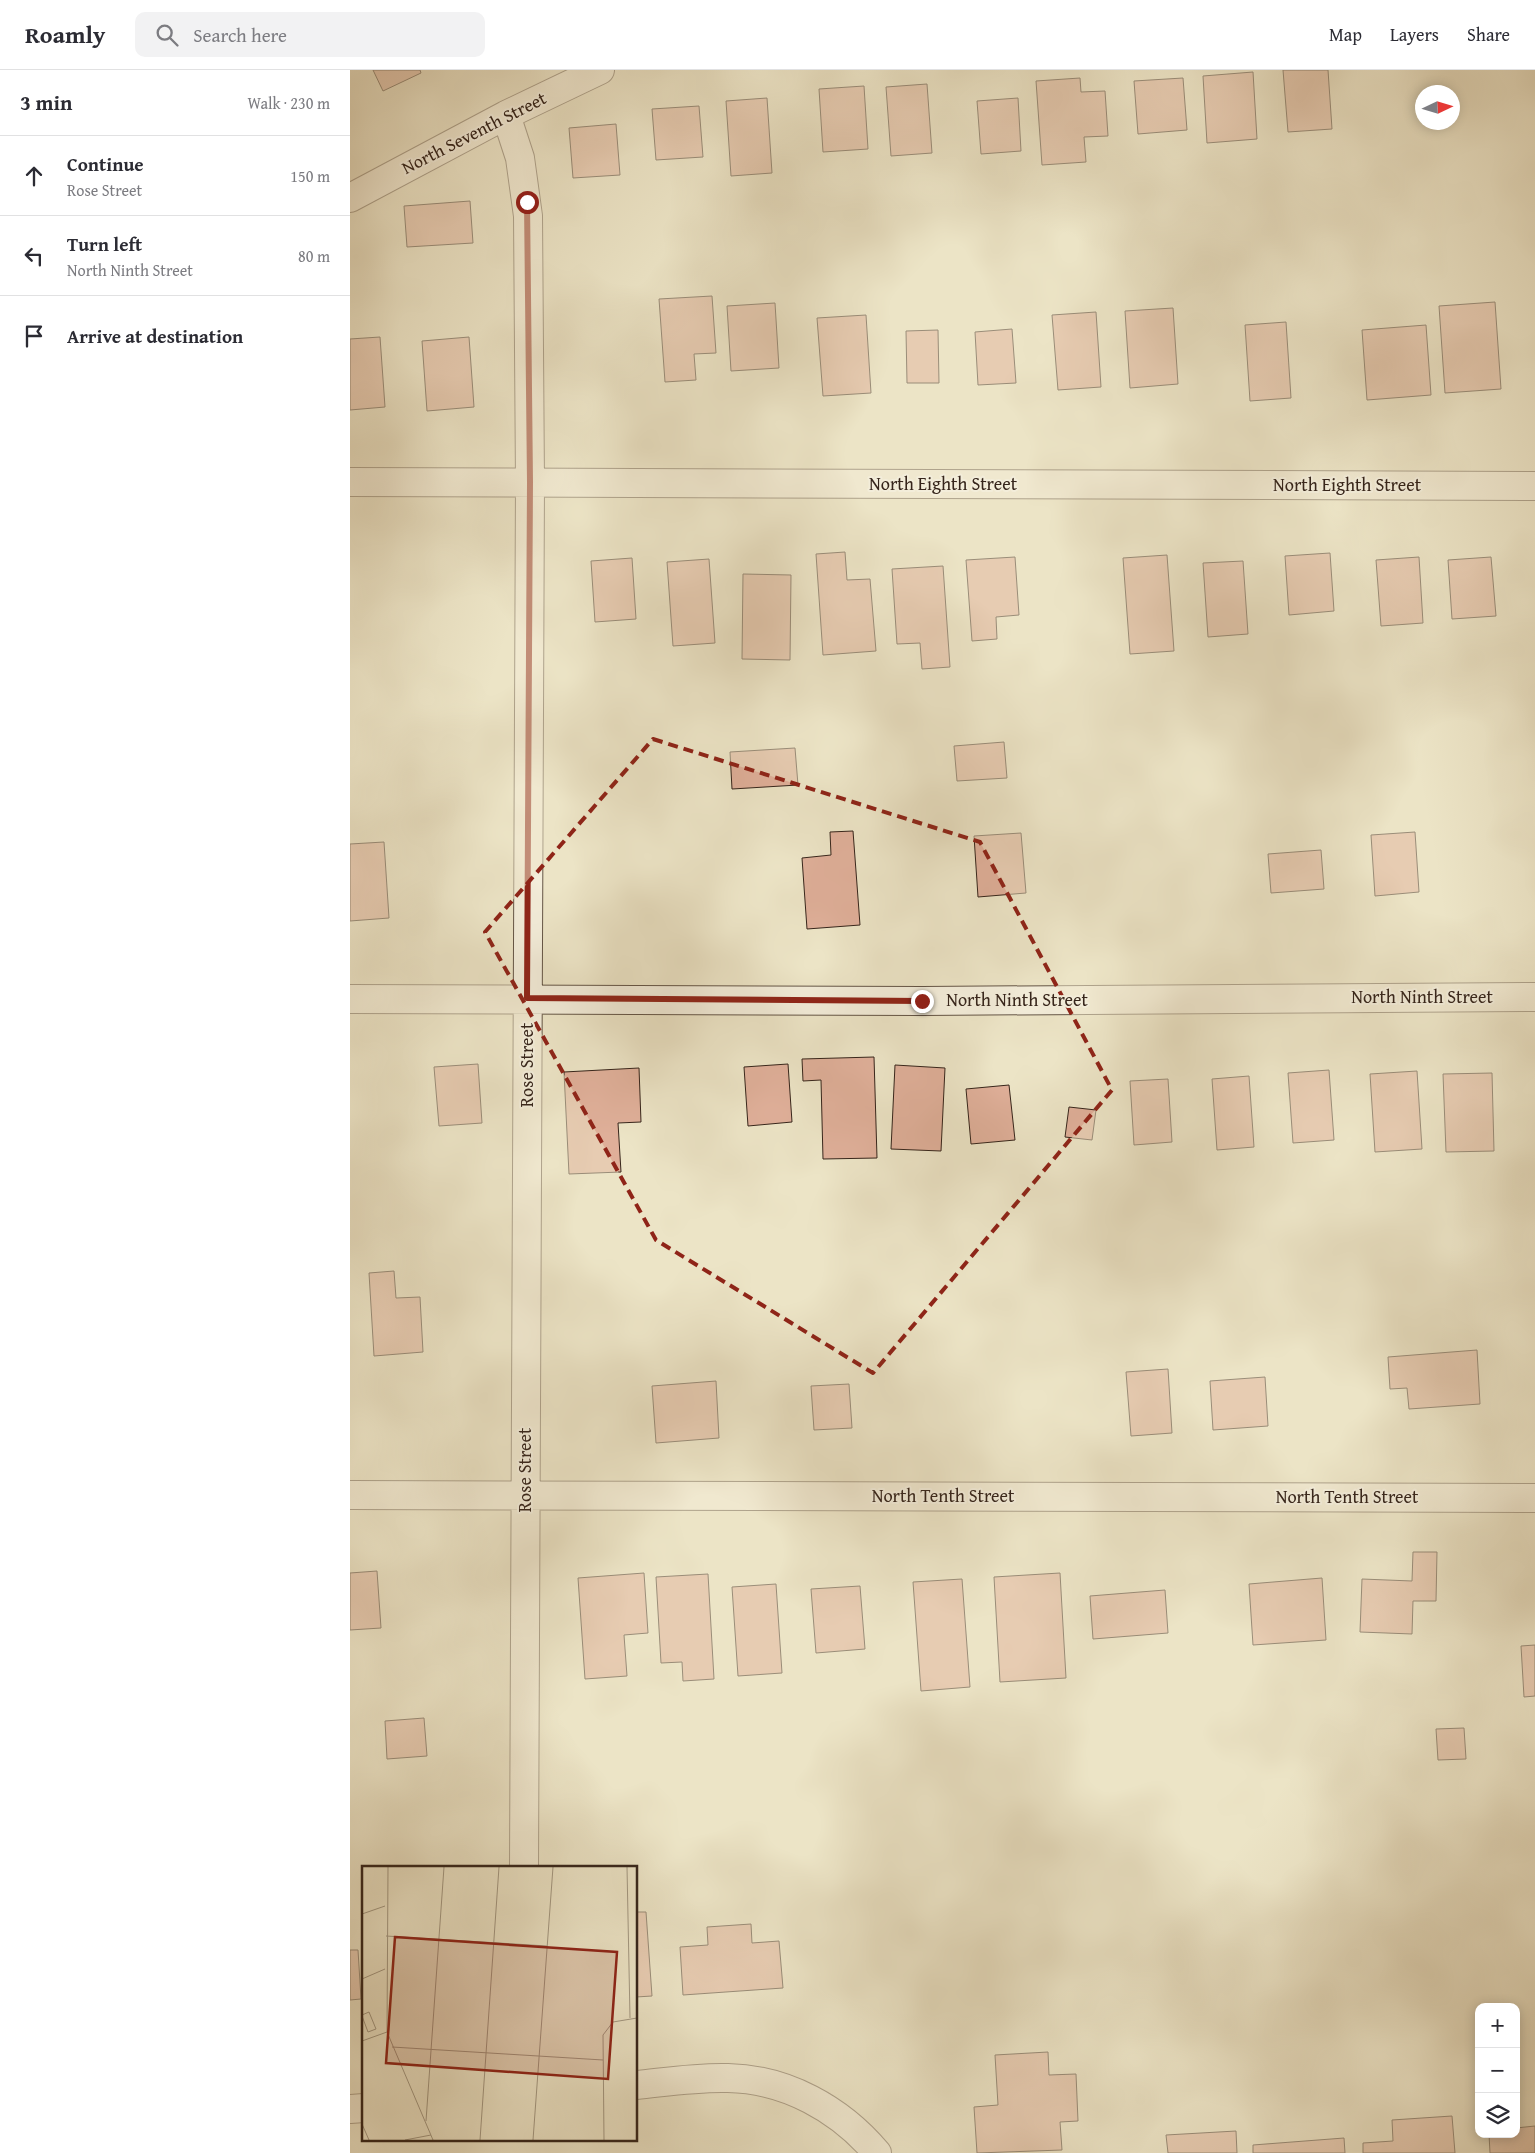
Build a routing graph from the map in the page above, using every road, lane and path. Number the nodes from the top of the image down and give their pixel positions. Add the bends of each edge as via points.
1 (600, 70) edge
2 (506, 115) junction
3 (350, 198) edge
4 (350, 482) edge
5 (530, 482) junction
6 (1535, 486) edge
7 (1535, 997) edge
8 (527, 998) junction
9 (350, 999) edge
10 (350, 1495) edge
11 (524, 1495) junction
12 (1535, 1498) edge
13 (524, 1866) edge
14 (638, 2085) edge
15 (877, 2153) edge

1 - 2 street, North Seventh Street
2 - 3 street, North Seventh Street
2 - 5 street, Rose Street via 520,158 528,216
4 - 5 street, North Eighth Street
5 - 6 street, North Eighth Street
5 - 8 street, Rose Street
7 - 8 street, North Ninth Street via 932,1001
8 - 9 street, North Ninth Street
8 - 11 street, Rose Street
10 - 11 street, North Tenth Street
11 - 12 street, North Tenth Street
11 - 13 street, Rose Street
14 - 15 street via 729,2078 788,2090 843,2119

